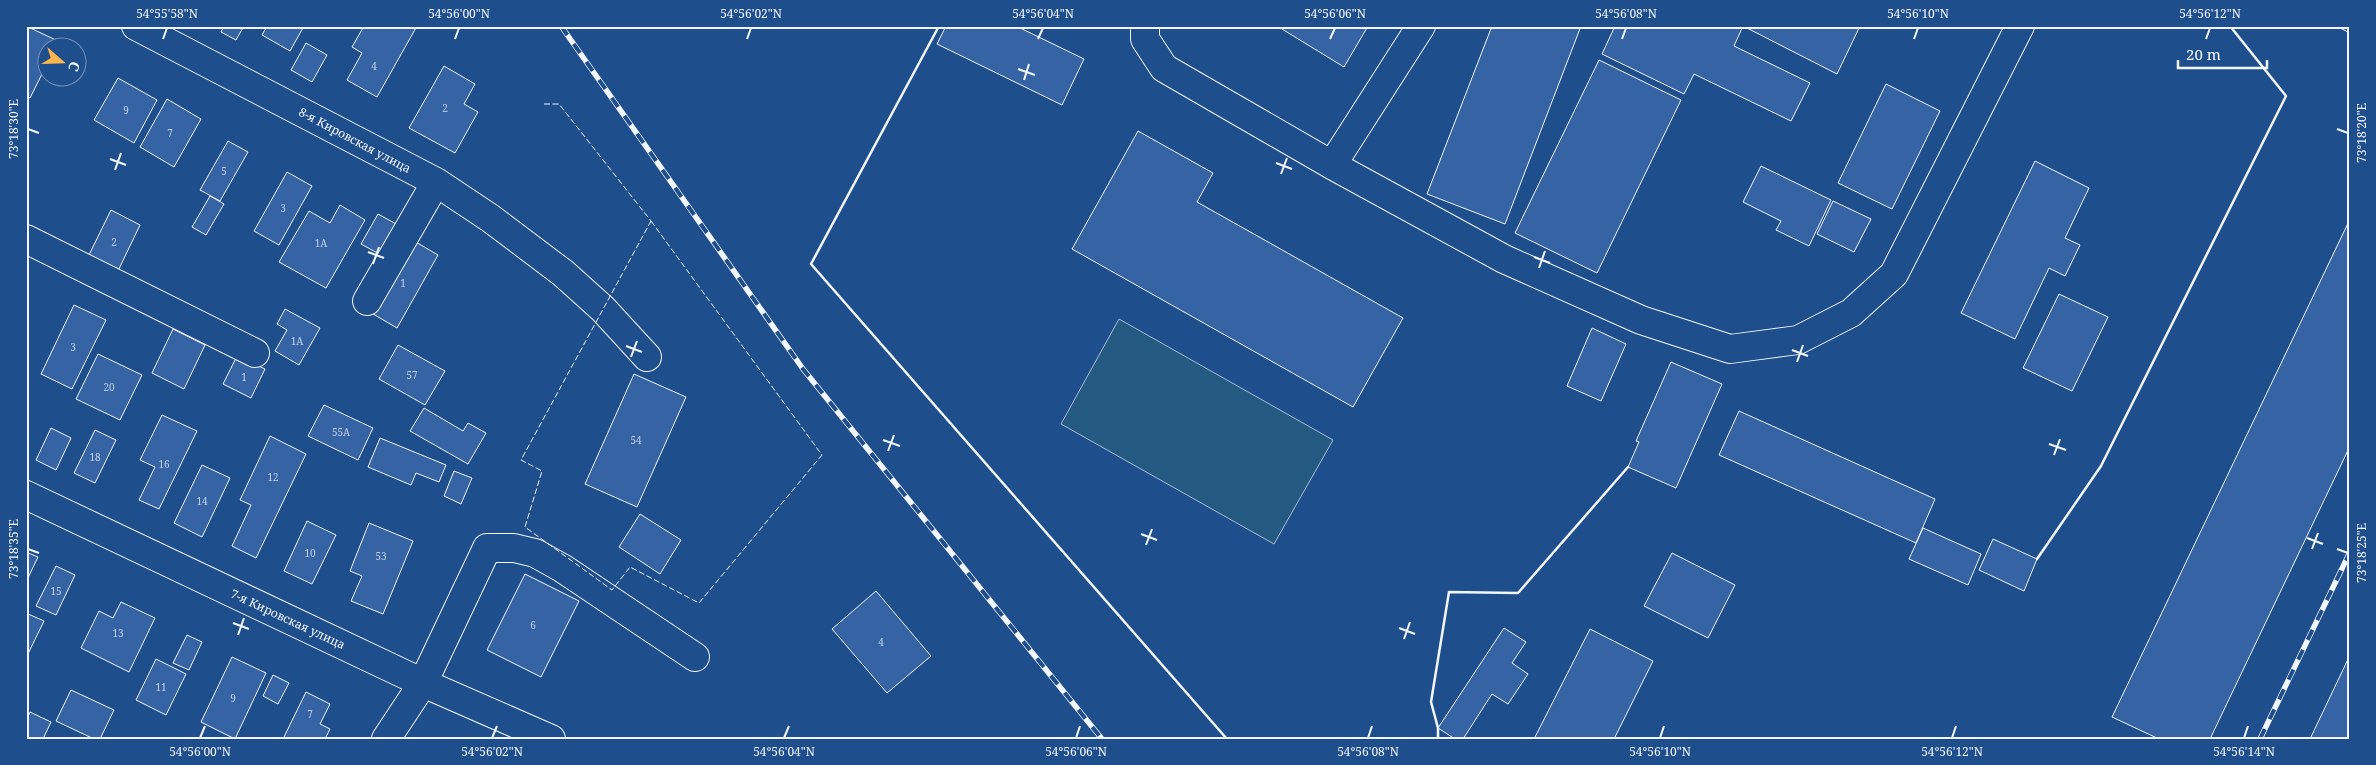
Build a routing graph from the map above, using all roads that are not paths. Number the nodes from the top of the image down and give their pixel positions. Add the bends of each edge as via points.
1 (136, 26) edge
2 (1145, 26) edge
3 (1421, 26) edge
4 (2020, 26) edge
5 (1332, 165) junction
6 (436, 182) junction
7 (26, 239) edge
8 (367, 301) dead end
9 (254, 353) dead end
10 (646, 357) dead end
11 (26, 495) edge
12 (695, 657) dead end
13 (423, 683) junction
14 (386, 739) edge
15 (551, 739) edge

1 - 6 street, 8-я Кировская улица
2 - 5 street via 1145,39 1164,68
3 - 5 street
4 - 5 street via 1894,274 1851,313 1798,340 1730,349 1640,320 1504,259
6 - 8 street
6 - 10 street, 8-я Кировская улица via 563,273 603,309
7 - 9 street
11 - 13 street, 7-я Кировская улица
12 - 13 street via 535,553 514,548 487,548
13 - 14 street
13 - 15 street, 7-я Кировская улица

